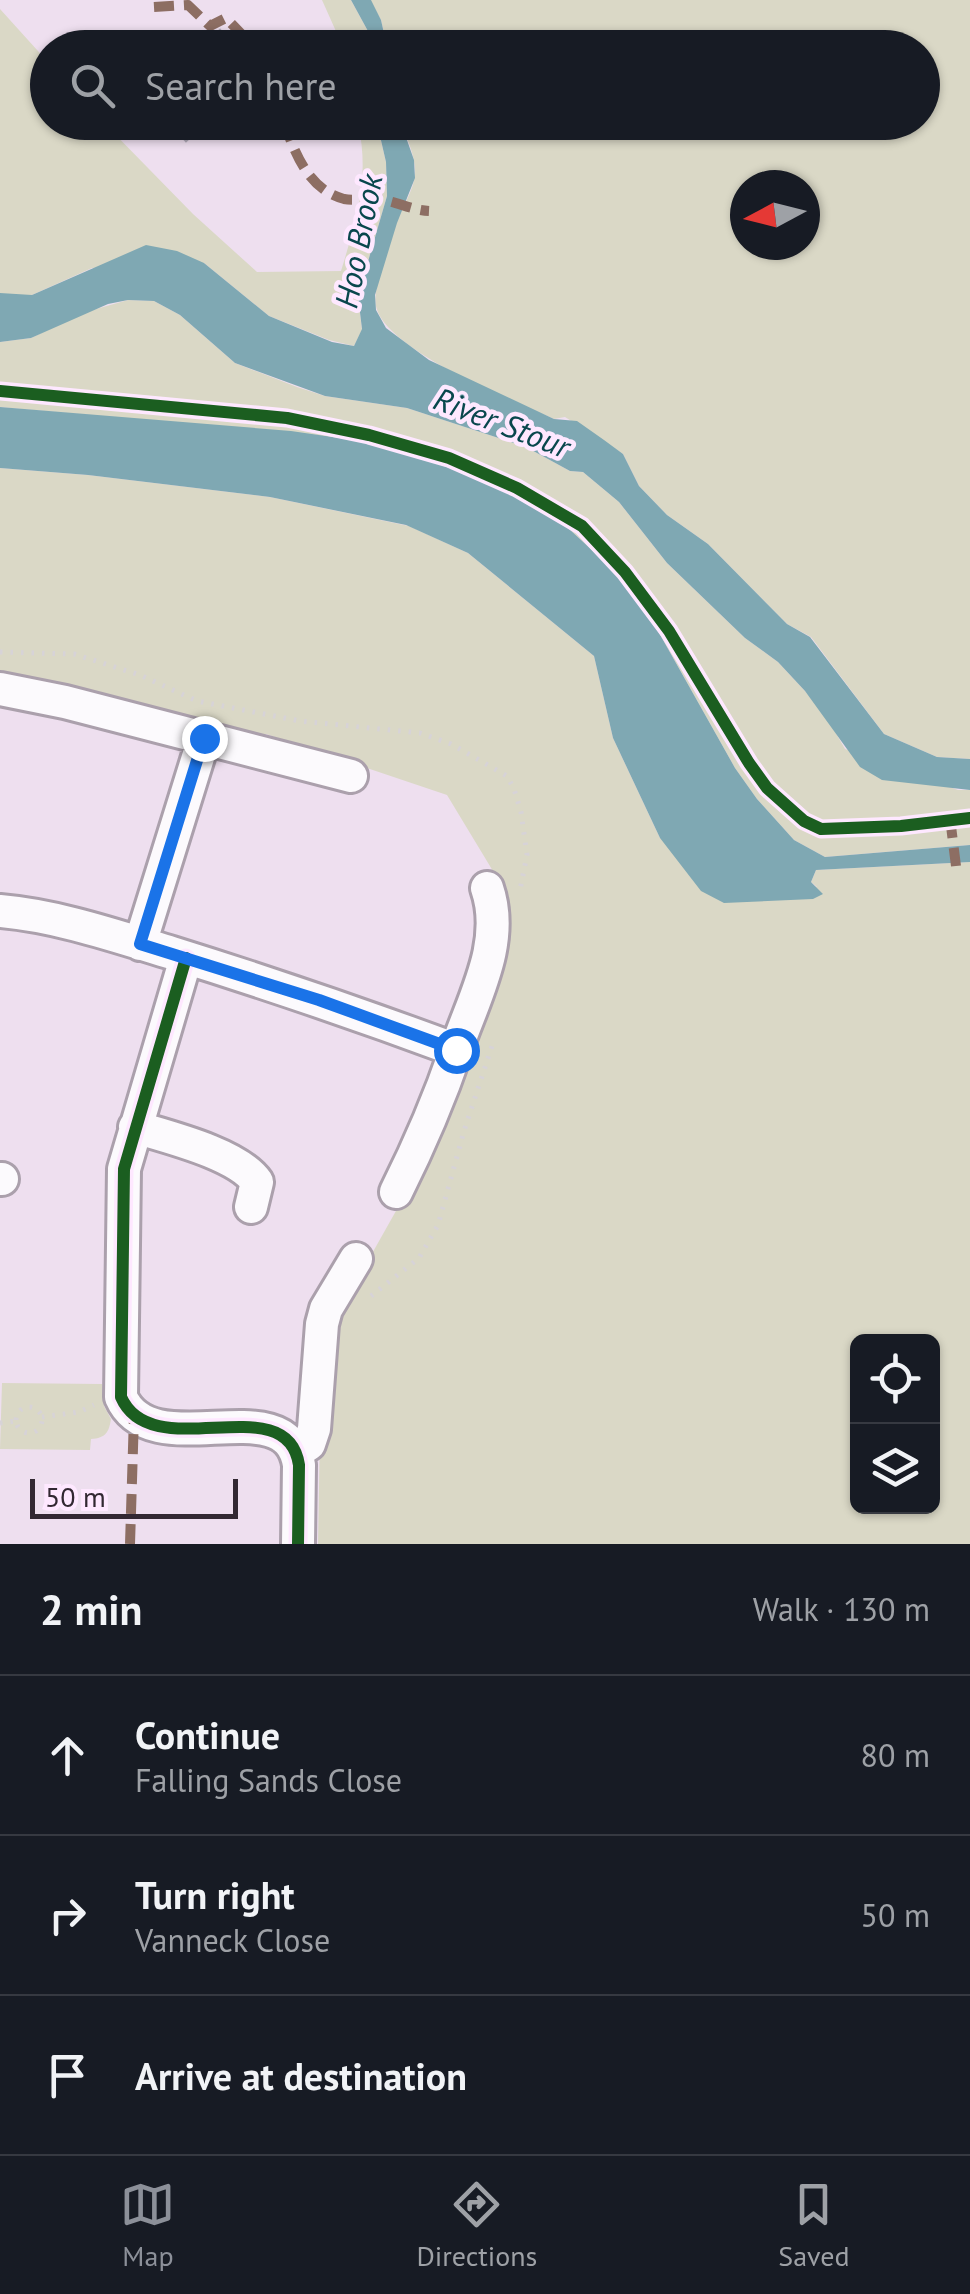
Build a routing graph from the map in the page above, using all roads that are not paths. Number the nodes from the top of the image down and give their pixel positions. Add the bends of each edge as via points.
1 (0, 690) edge
2 (204, 738) junction
3 (351, 776) dead end
4 (486, 888) dead end
5 (0, 912) edge
6 (140, 944) junction
7 (186, 958) junction
8 (456, 1050) junction
9 (135, 1128) junction
10 (396, 1192) dead end
11 (252, 1207) dead end
12 (356, 1259) dead end
13 (297, 1452) junction
14 (298, 1544) edge

1 - 2 street
2 - 3 street
2 - 6 street
4 - 8 street via 492,904 489,962
5 - 6 street
6 - 7 street
7 - 8 street
7 - 9 street
8 - 10 street
9 - 11 street via 249,1170 257,1182
9 - 13 street via 124,1169 120,1397 134,1416 161,1428 257,1428 280,1434
12 - 13 street via 326,1309 314,1428 309,1444
13 - 14 street

